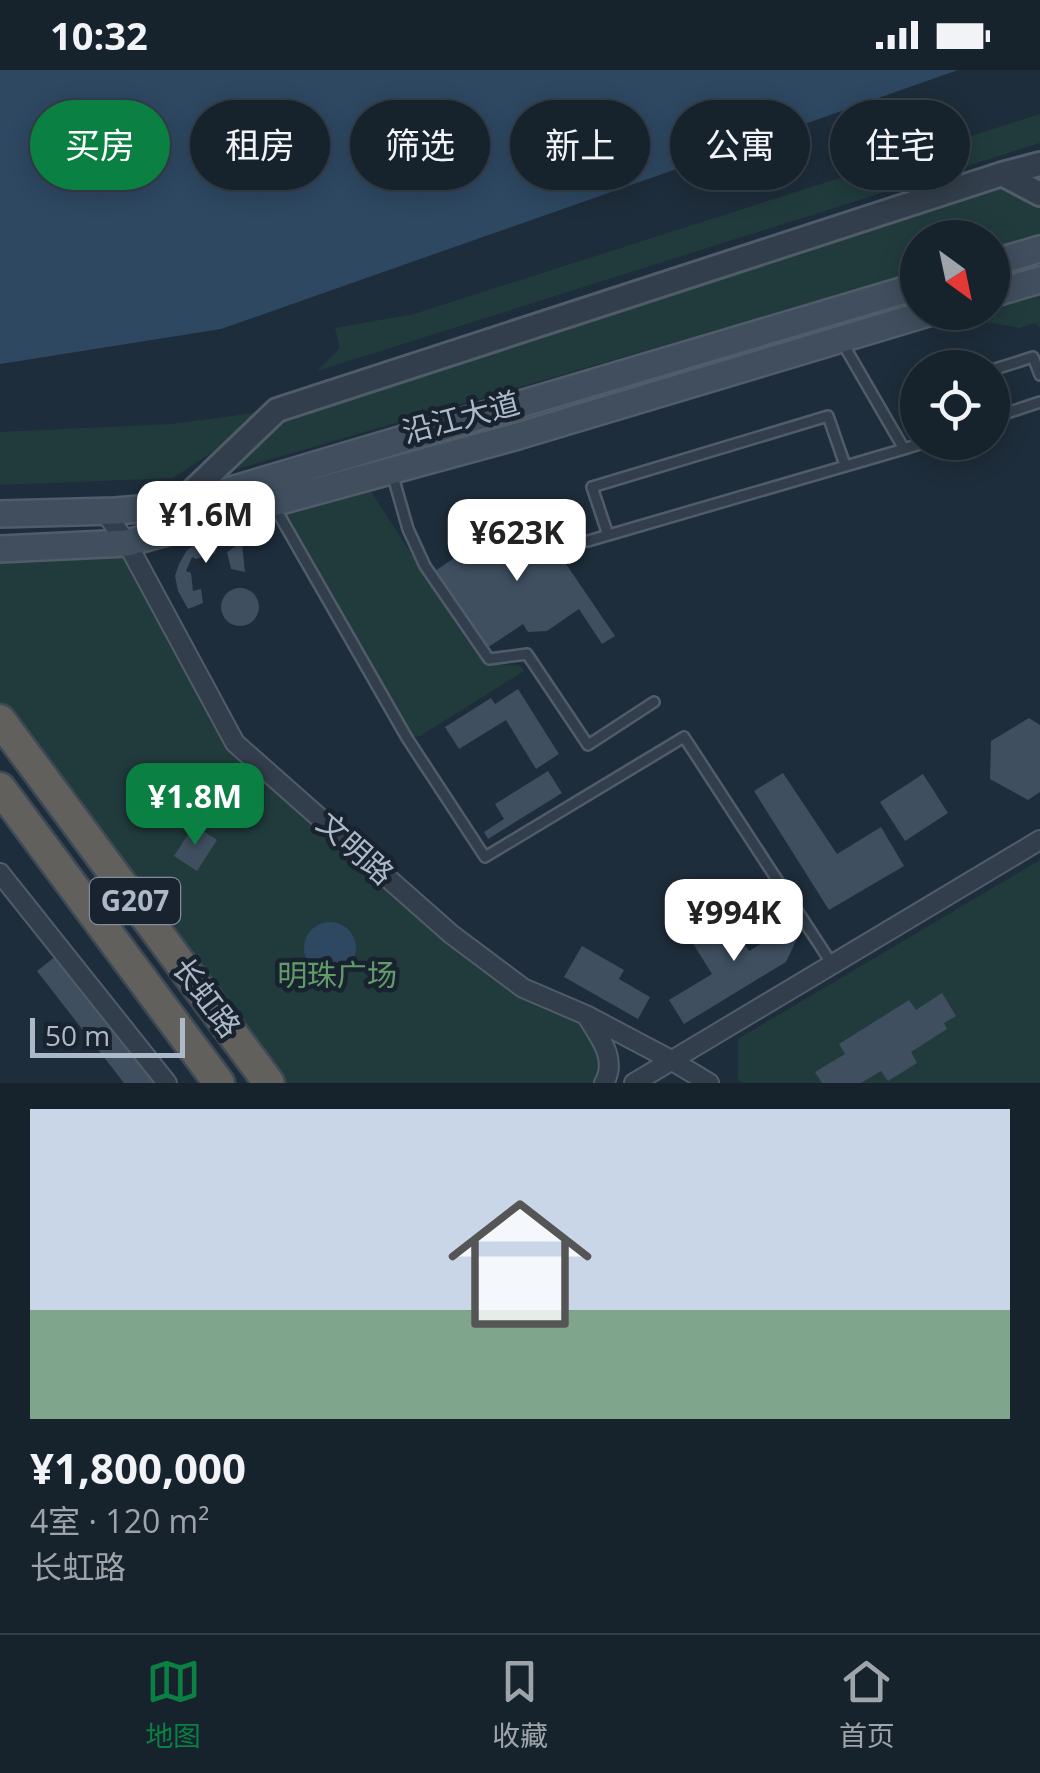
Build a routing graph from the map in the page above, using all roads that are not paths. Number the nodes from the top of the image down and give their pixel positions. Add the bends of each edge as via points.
1 (1040, 164) edge
2 (1002, 174) junction
3 (1040, 194) edge
4 (1040, 249) edge
5 (1010, 258) edge
6 (1040, 280) edge
7 (1010, 289) edge
8 (900, 291) edge
9 (900, 322) edge
10 (841, 340) junction
11 (1010, 364) edge
12 (1040, 376) edge
13 (1040, 402) edge
14 (1010, 412) edge
15 (900, 441) edge
16 (900, 449) edge
17 (846, 466) junction
18 (392, 471) junction
19 (273, 503) junction
20 (177, 506) junction
21 (104, 511) junction
22 (0, 514) edge
23 (608, 535) junction
24 (588, 541) dead end
25 (127, 543) junction
26 (0, 549) edge
27 (654, 702) dead end
28 (0, 720) edge
29 (0, 788) edge
30 (1040, 840) edge
31 (0, 873) edge
32 (832, 964) junction
33 (586, 1015) junction
34 (672, 1060) junction
35 (167, 1083) edge
36 (219, 1083) edge
37 (269, 1083) edge
38 (604, 1083) edge
39 (634, 1083) edge
40 (709, 1083) edge

1 - 2 street
2 - 3 street
2 - 20 street via 277,410
4 - 5 main road
6 - 7 main road
8 - 20 main road, 沿江大道
9 - 10 main road, 沿江大道
10 - 15 lane
10 - 18 main road, 沿江大道
11 - 12 lane via 1033,357
13 - 14 lane
16 - 17 lane
17 - 23 lane
17 - 23 lane via 828,416 592,487
18 - 19 main road, 沿江大道
18 - 27 lane via 426,566 489,658 528,654 588,745
19 - 25 main road, 沿江大道
19 - 32 lane via 485,857 684,737
20 - 21 main road, 沿江大道
21 - 22 main road, 沿江大道
21 - 25 street, 文明路
23 - 24 lane
25 - 26 main road, 沿江大道
25 - 33 street, 文明路 via 236,743 450,934 523,988
28 - 37 highway, 长虹路 / G207
29 - 36 highway, 长虹路 / G207
30 - 32 street
31 - 35 street
32 - 34 street
33 - 34 street, 文明路
33 - 38 street via 610,1059
34 - 39 street
34 - 40 street, 文明路

